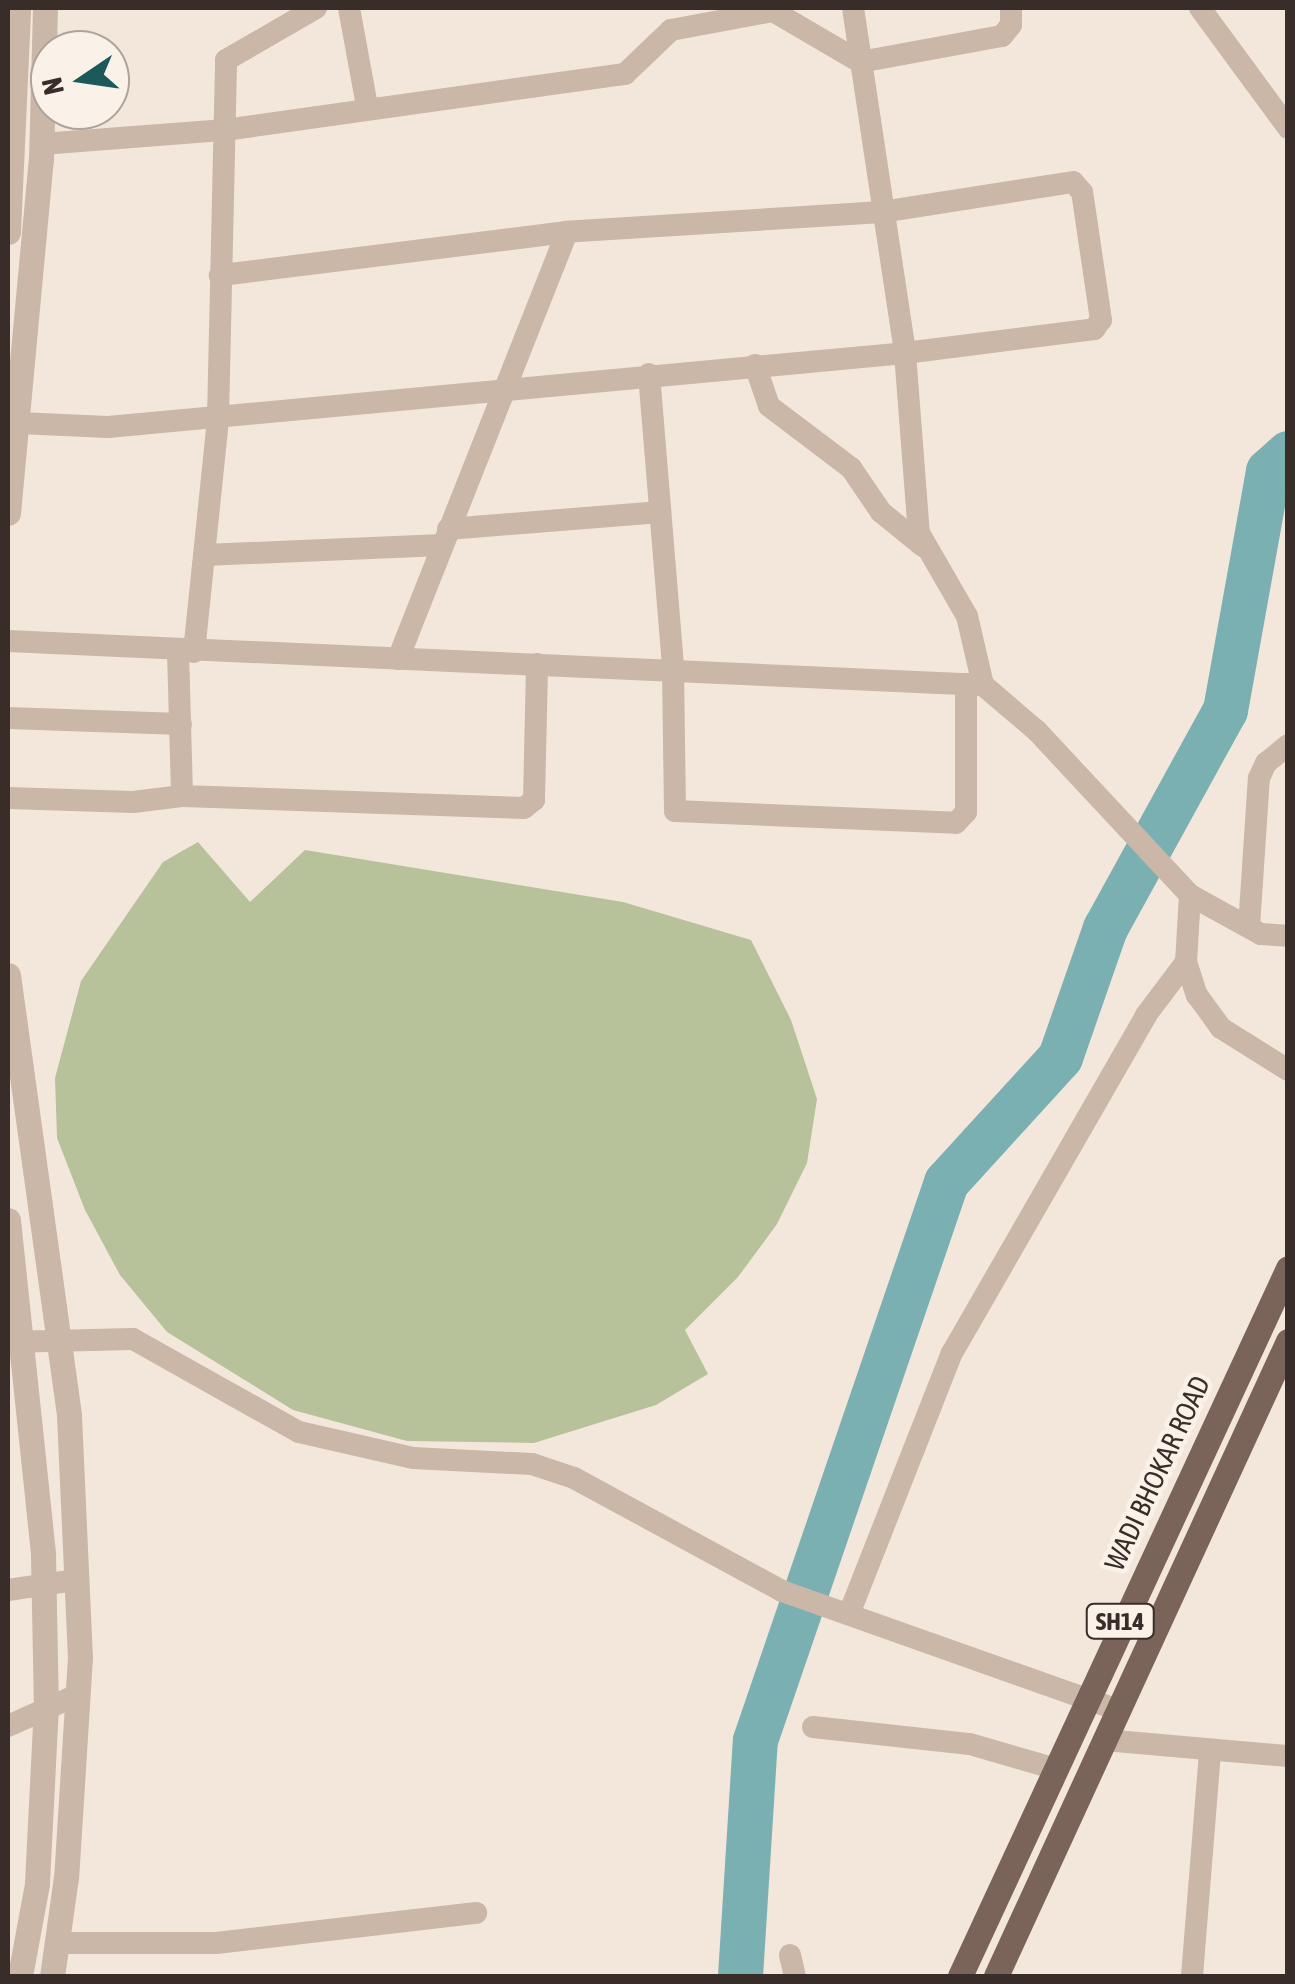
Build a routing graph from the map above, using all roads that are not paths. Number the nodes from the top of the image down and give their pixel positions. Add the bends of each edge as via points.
1 (316, 8) edge
2 (349, 8) edge
3 (853, 8) edge
4 (1012, 8) edge
5 (1200, 8) edge
6 (773, 9) edge
7 (44, 10) edge
8 (14, 13) edge
9 (860, 62) junction
10 (367, 106) junction
11 (1288, 128) edge
12 (225, 130) junction
13 (42, 144) junction
14 (882, 212) junction
15 (8, 232) edge
16 (567, 232) junction
17 (220, 275) junction
18 (905, 352) junction
19 (756, 365) junction
20 (649, 374) junction
21 (504, 386) junction
22 (218, 418) junction
23 (19, 423) junction
24 (660, 512) junction
25 (8, 513) edge
26 (445, 537) junction
27 (924, 547) junction
28 (204, 555) junction
29 (8, 641) edge
30 (186, 652) junction
31 (398, 659) junction
32 (537, 664) junction
33 (673, 669) junction
34 (974, 684) junction
35 (8, 718) edge
36 (181, 724) junction
37 (1288, 745) edge
38 (182, 796) junction
39 (8, 798) edge
40 (1186, 890) junction
41 (1248, 927) junction
42 (1288, 936) edge
43 (1186, 962) junction
44 (8, 975) edge
45 (1288, 1070) edge
46 (8, 1220) edge
47 (1288, 1268) edge
48 (61, 1340) junction
49 (1288, 1341) edge
50 (16, 1342) edge
51 (76, 1580) junction
52 (44, 1582) junction
53 (8, 1590) edge
54 (849, 1614) junction
55 (78, 1696) junction
56 (1084, 1698) junction
57 (46, 1705) junction
58 (1120, 1711) junction
59 (8, 1726) edge
60 (813, 1728) dead end
61 (1104, 1740) junction
62 (1210, 1751) junction
63 (1288, 1756) edge
64 (1056, 1770) junction
65 (476, 1913) dead end
66 (57, 1943) junction
67 (20, 1976) edge
68 (52, 1976) edge
69 (960, 1976) edge
70 (996, 1976) edge
71 (1192, 1976) edge

1 - 12 street via 226,60
2 - 10 street
3 - 9 street
4 - 9 street via 1002,36
5 - 11 street
6 - 9 street
6 - 10 street via 671,30 624,74
7 - 8 street
7 - 13 street
8 - 15 street
9 - 14 street
10 - 12 street
12 - 13 street
12 - 17 street
13 - 23 street
14 - 16 street
14 - 18 street
14 - 18 street via 1073,182 1082,192 1098,326
16 - 17 street
16 - 21 street
17 - 22 street
18 - 19 street
18 - 27 street
19 - 20 street
19 - 27 street via 770,406 851,468 881,512
20 - 21 street
20 - 24 street
21 - 22 street
21 - 26 street
22 - 23 street via 108,427
22 - 28 street
23 - 25 street
24 - 26 street
24 - 33 street
26 - 28 street
26 - 31 street
27 - 34 street via 967,616
28 - 30 street
29 - 30 street
30 - 31 street
30 - 36 street
31 - 32 street
32 - 33 street
32 - 38 street via 531,806
33 - 34 street
33 - 34 street via 672,802 682,815 956,824 966,812
34 - 40 street via 1037,731
35 - 36 street
36 - 38 street
37 - 41 street via 1259,778
38 - 39 street via 133,802
40 - 41 street
40 - 43 street
41 - 42 street
43 - 45 street via 1197,995 1222,1028
43 - 54 street via 1146,1015 952,1353
44 - 48 street
46 - 50 street
47 - 56 main road, WADI BHOKAR ROAD / SH14
48 - 50 street
48 - 51 street
48 - 54 street via 133,1339 299,1432 413,1458 532,1464 574,1478 782,1590
49 - 58 main road, SH14
50 - 52 street
51 - 52 street
51 - 55 street
52 - 53 street
52 - 57 street
54 - 56 street
55 - 57 street
55 - 66 street
56 - 58 street
56 - 64 main road, WADI BHOKAR ROAD / SH14
57 - 59 street
57 - 67 street via 36,1884
58 - 61 main road, SH14
60 - 64 street via 970,1744
61 - 62 street
61 - 70 main road, SH14
62 - 63 street
62 - 71 street
64 - 69 main road, WADI BHOKAR ROAD / SH14
65 - 66 street via 216,1944
66 - 68 street

